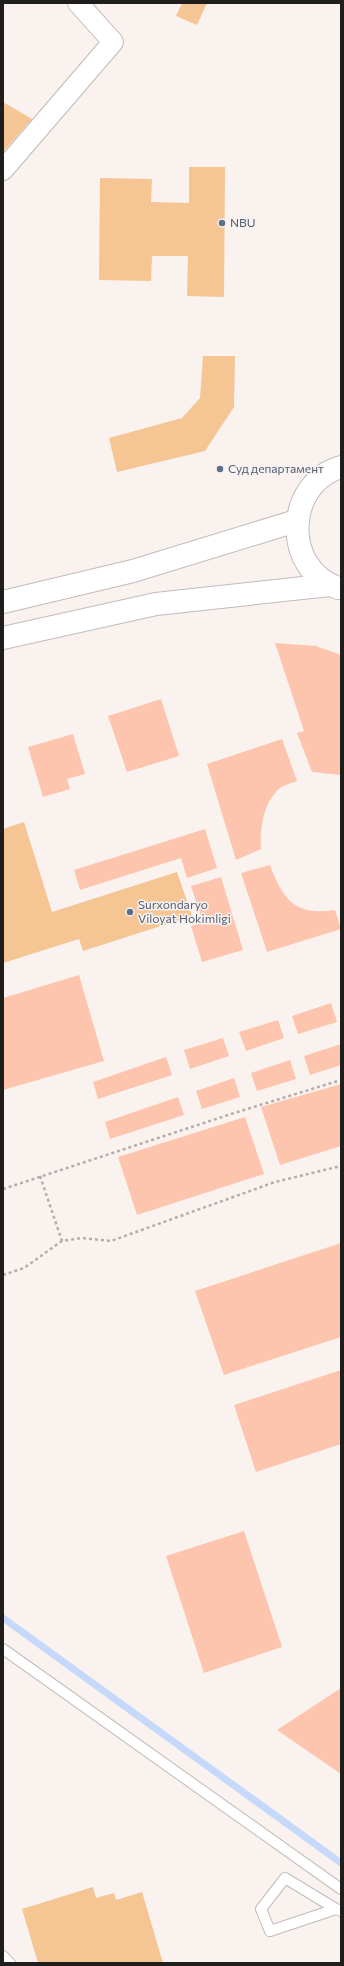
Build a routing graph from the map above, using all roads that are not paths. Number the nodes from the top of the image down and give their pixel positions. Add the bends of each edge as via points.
1 (78, 3) edge
2 (3, 170) edge
3 (339, 463) edge
4 (296, 521) junction
5 (335, 587) edge
6 (3, 602) edge
7 (3, 638) edge
8 (3, 1649) edge
9 (341, 1889) edge
10 (339, 1910) edge
11 (3, 1956) edge
12 (10, 1963) edge

1 - 2 street via 113,42
3 - 4 street via 316,482 302,500
4 - 5 street via 297,540 303,558 314,573
4 - 6 street via 133,571
5 - 7 street via 156,604
8 - 9 lane
10 - 10 lane via 285,1878 261,1909 270,1931
11 - 12 lane

